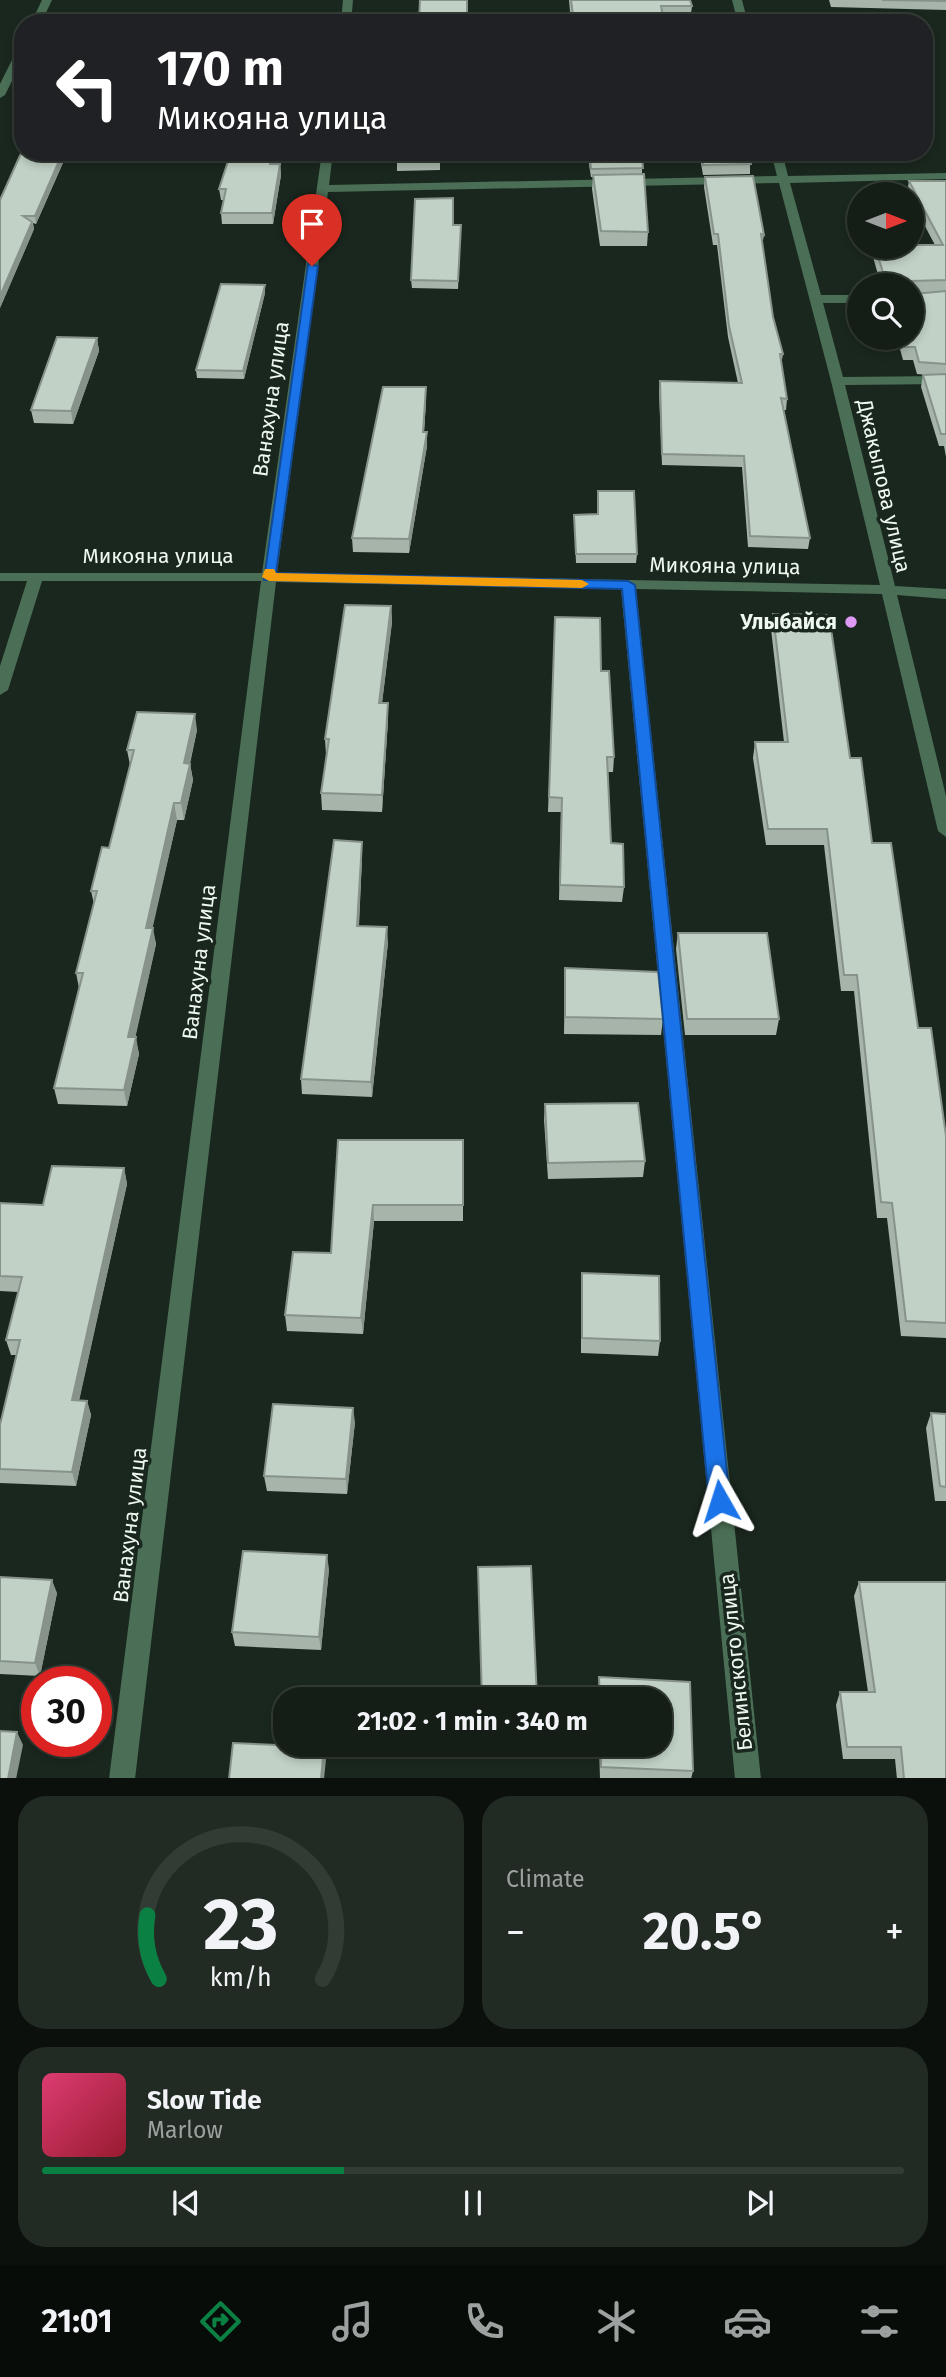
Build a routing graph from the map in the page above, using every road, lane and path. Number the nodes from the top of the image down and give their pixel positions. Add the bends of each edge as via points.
1 (5, 74) edge
2 (0, 95) edge
3 (327, 161) edge
4 (778, 161) edge
5 (946, 176) edge
6 (784, 181) junction
7 (323, 189) junction
8 (816, 299) junction
9 (847, 299) edge
10 (946, 380) edge
11 (838, 381) junction
12 (0, 577) edge
13 (36, 577) junction
14 (269, 577) junction
15 (628, 585) junction
16 (888, 590) junction
17 (946, 594) edge
18 (0, 690) edge
19 (946, 831) edge
20 (122, 1778) edge
21 (748, 1778) edge

1 - 2 street
3 - 7 street, Ванахуна улица
4 - 6 street, Джакыпова улица
5 - 6 street
6 - 7 street
6 - 8 street, Джакыпова улица
7 - 14 street, Ванахуна улица
8 - 9 street
8 - 11 street, Джакыпова улица
10 - 11 street
11 - 16 street, Джакыпова улица
12 - 13 street, Микояна улица
13 - 14 street, Микояна улица
13 - 18 street
14 - 15 street, Микояна улица
14 - 20 street, Ванахуна улица
15 - 16 street, Микояна улица
15 - 21 street, Белинского улица
16 - 17 street, Микояна улица
16 - 19 street, Джакыпова улица

